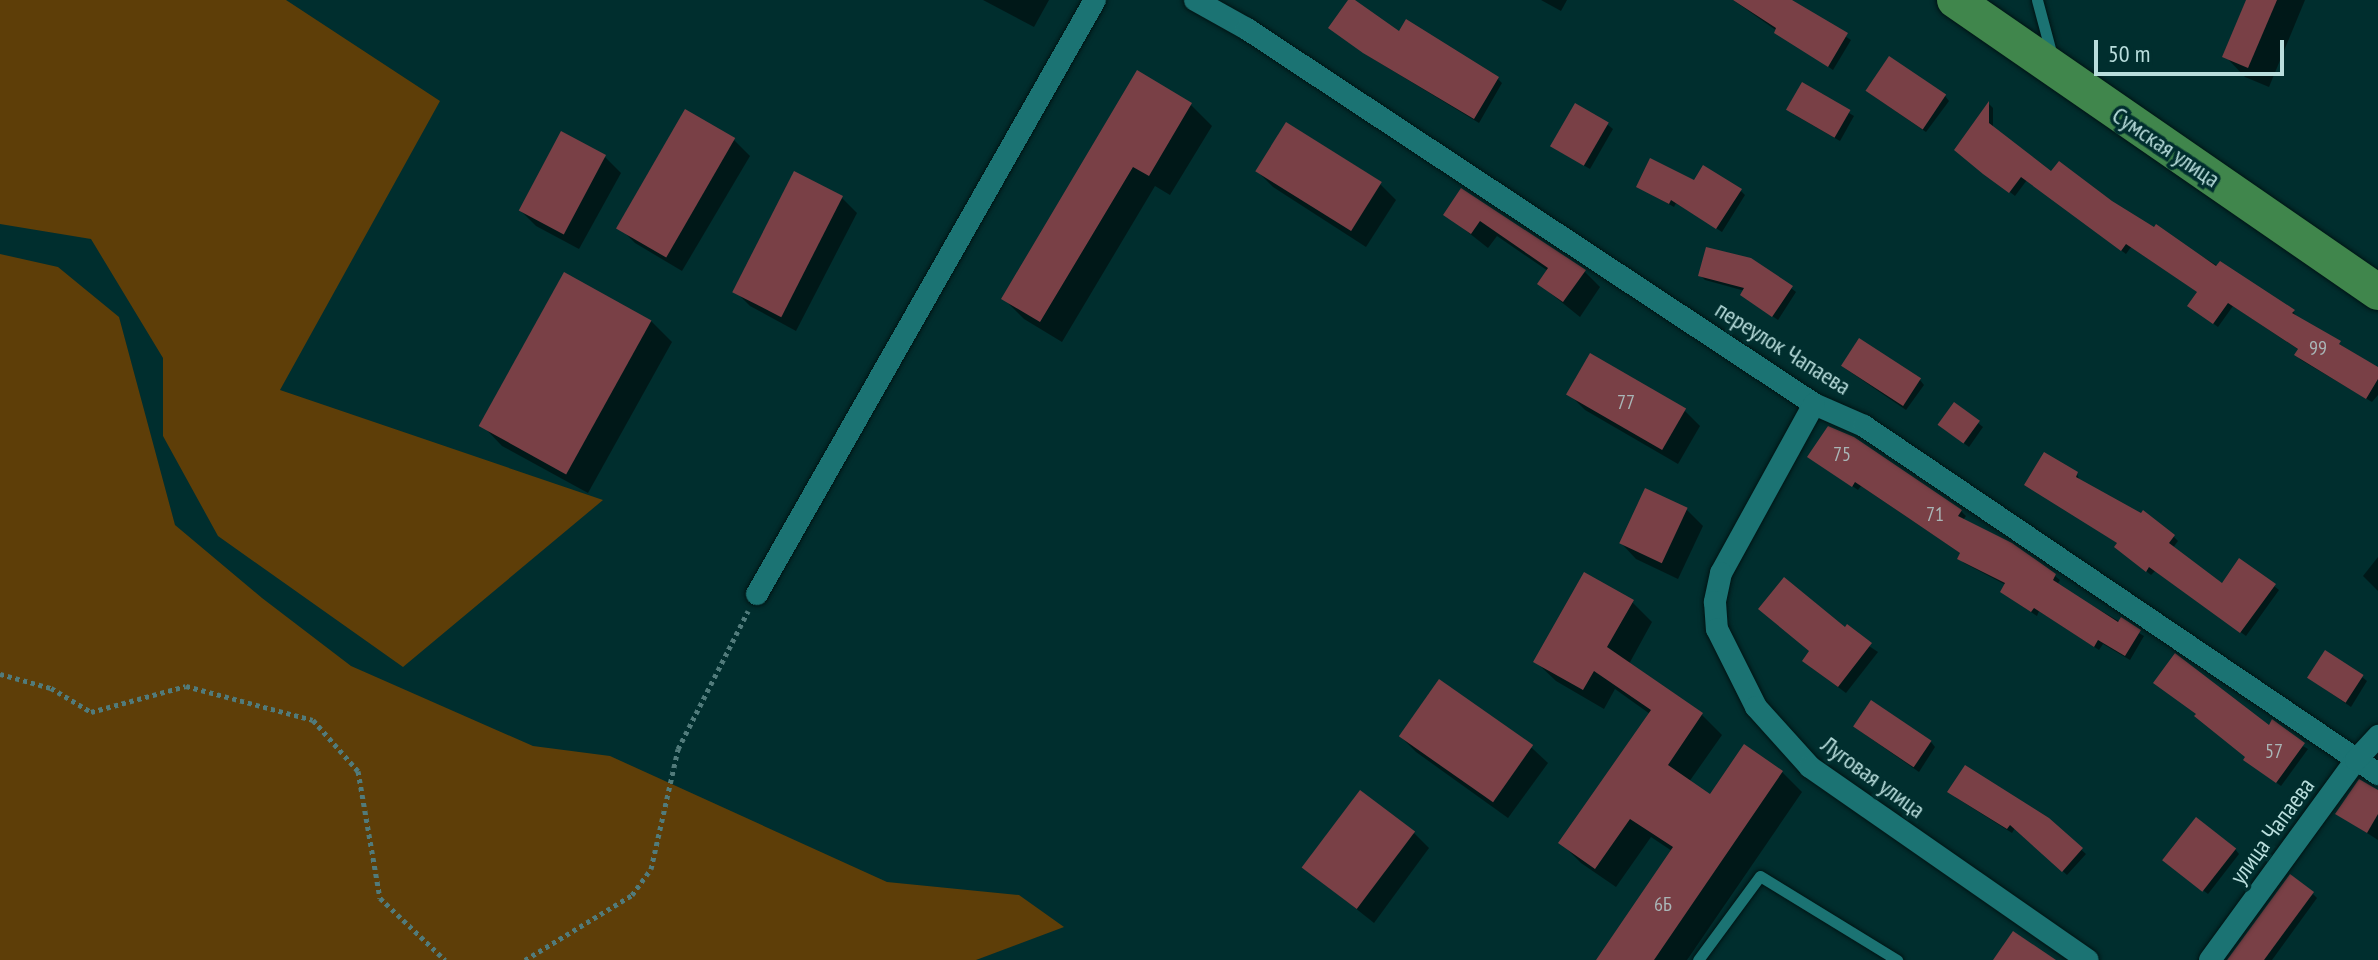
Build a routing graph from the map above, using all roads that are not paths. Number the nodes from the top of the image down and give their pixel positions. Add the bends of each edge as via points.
1 (1095, 0) edge
2 (1195, 0) edge
3 (1955, 0) edge
4 (2037, 0) edge
5 (2057, 72) junction
6 (2378, 292) edge
7 (1814, 404) junction
8 (757, 594) road end
9 (2378, 736) edge
10 (2356, 760) junction
11 (2378, 774) edge
12 (1698, 960) edge
13 (1897, 960) edge
14 (2088, 960) edge
15 (2210, 960) edge

1 - 8 street
2 - 7 street, переулок Чапаева via 1247,29
3 - 5 main road, Сумская улица
4 - 5 lane
5 - 6 main road, Сумская улица
7 - 10 street, переулок Чапаева via 1864,426
7 - 14 street, Луговая улица via 1721,573 1715,602 1723,642 1756,707 1810,767
9 - 10 street, улица Чапаева
10 - 11 street, переулок Чапаева
10 - 15 street, улица Чапаева
12 - 13 lane via 1760,876

